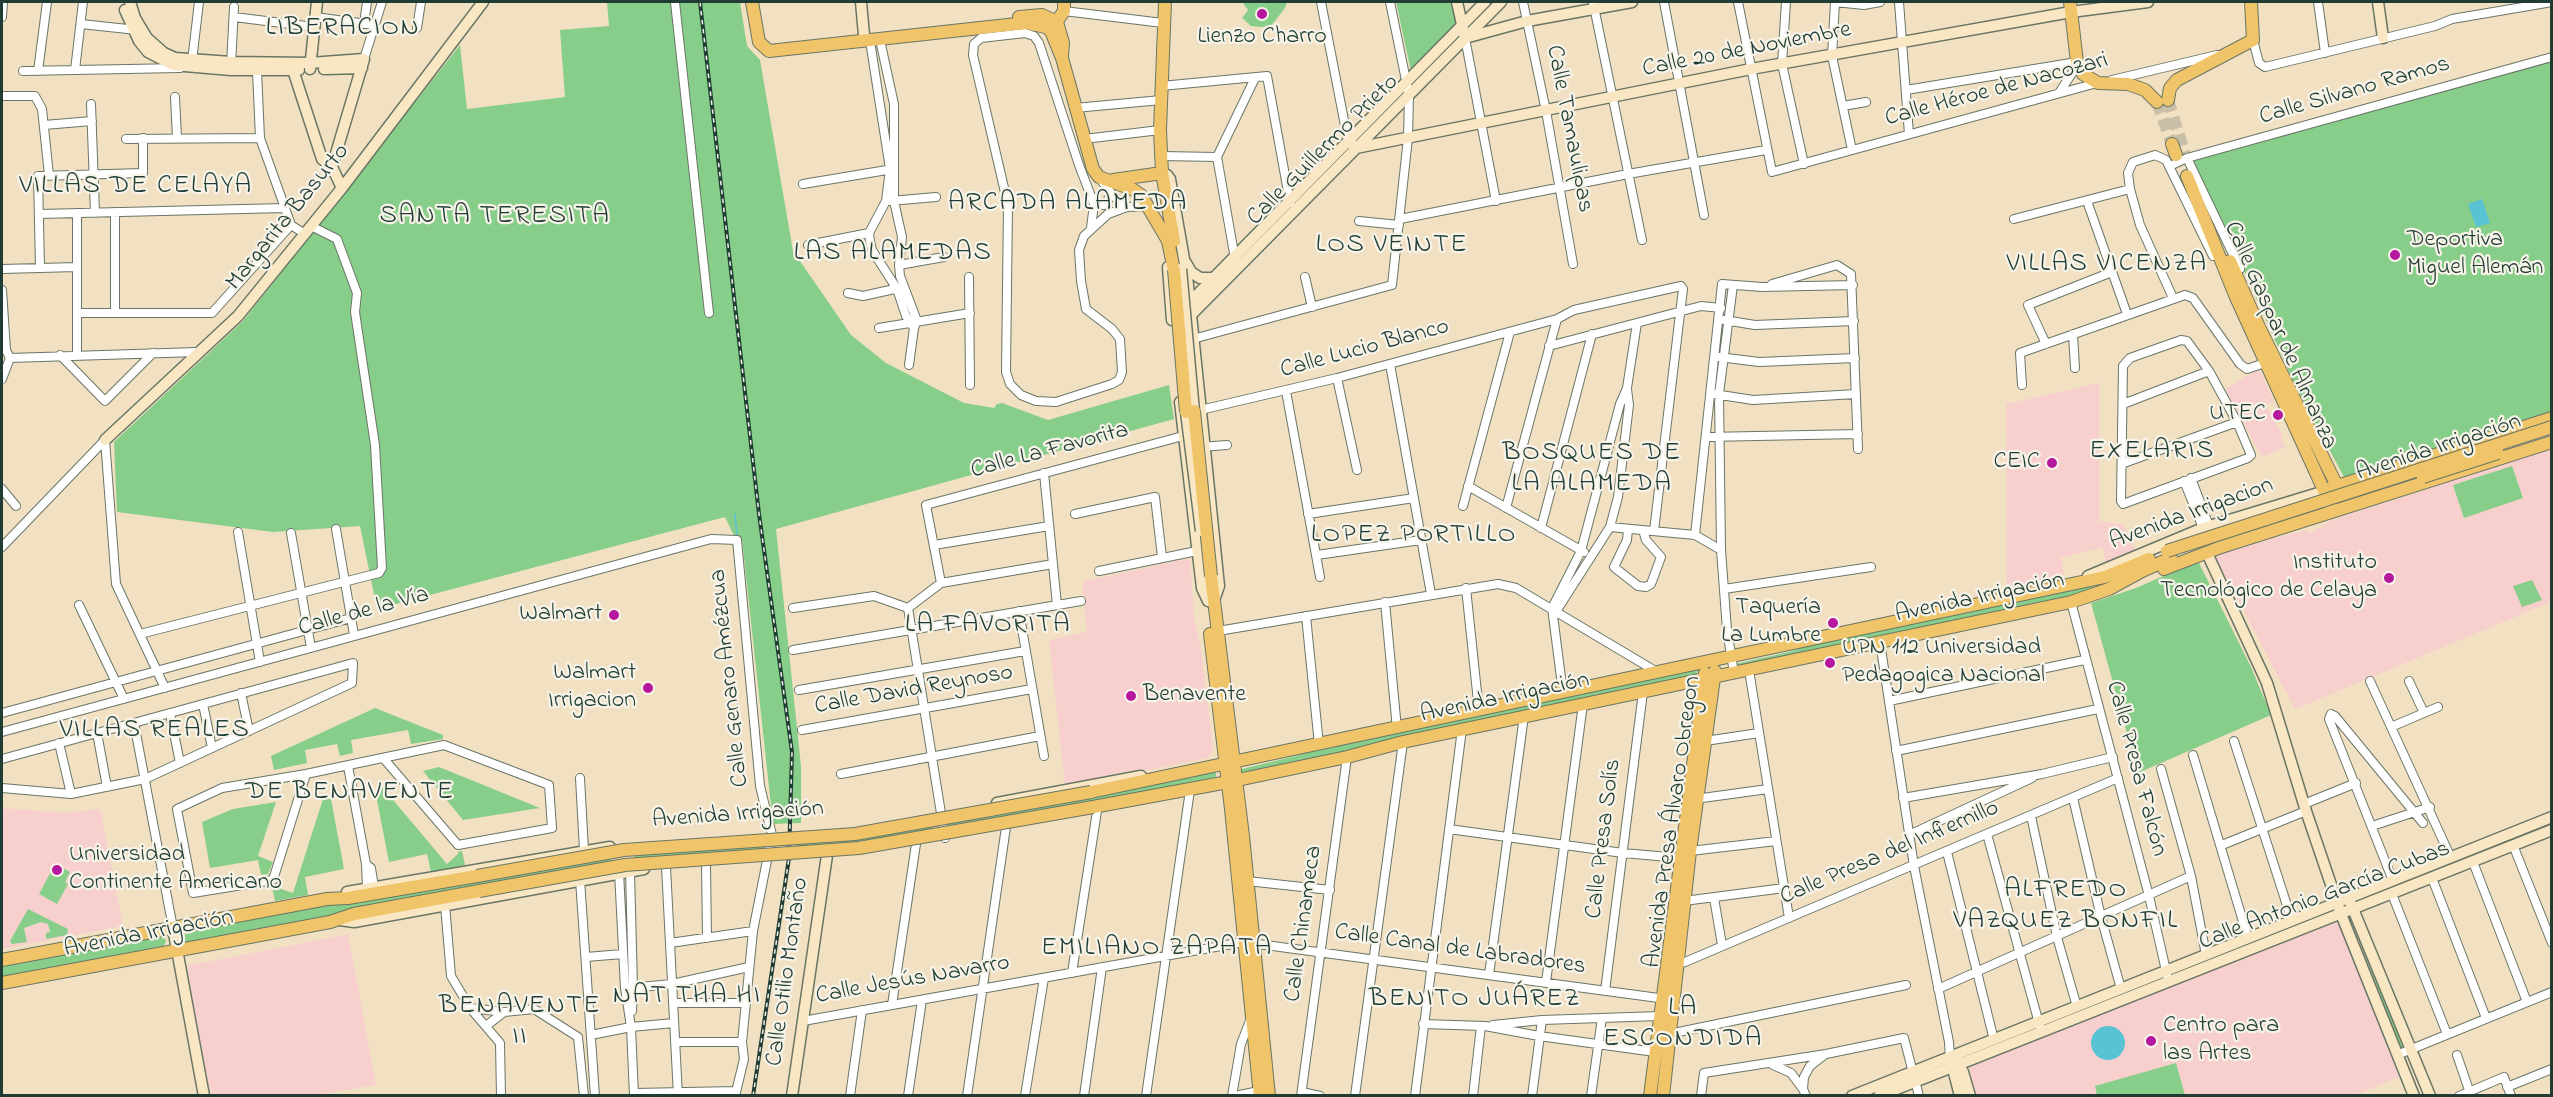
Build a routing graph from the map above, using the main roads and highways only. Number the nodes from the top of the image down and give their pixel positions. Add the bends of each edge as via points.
1 (752, 2) edge
2 (1165, 2) edge
3 (2251, 2) edge
4 (1064, 6) edge
5 (2070, 7) edge
6 (1054, 26) junction
7 (873, 38) junction
8 (762, 46) junction
9 (1162, 173) junction
10 (1104, 179) junction
11 (1180, 267) junction
12 (2552, 418) edge
13 (2552, 427) edge
14 (2552, 435) edge
15 (2552, 442) edge
16 (2417, 461) junction
17 (2422, 484) junction
18 (2337, 486) junction
19 (2325, 491) junction
20 (2334, 512) junction
21 (2169, 554) junction
22 (2109, 589) junction
23 (1211, 601) junction
24 (1712, 662) junction
25 (1709, 678) junction
26 (1683, 684) junction
27 (1701, 698) junction
28 (1228, 743) junction
29 (1255, 759) junction
30 (1230, 764) junction
31 (1203, 768) junction
32 (1258, 776) junction
33 (1233, 781) junction
34 (1194, 789) junction
35 (1693, 799) junction
36 (1235, 806) junction
37 (1685, 855) junction
38 (1248, 943) junction
39 (2, 960) edge
40 (2, 983) edge
41 (1667, 1000) junction
42 (1263, 1094) edge
43 (1650, 1095) edge
44 (1663, 1095) edge

1 - 8 main road
2 - 9 main road
3 - 5 main road via 2253,40 2177,80 2162,101 2128,84 2098,83 2083,74
4 - 6 main road
6 - 7 main road via 1026,23
6 - 7 main road via 1042,15 917,28
6 - 10 main road via 1064,43 1062,58 1090,162
7 - 8 main road
7 - 8 main road via 777,52
9 - 10 main road
9 - 11 main road
10 - 11 main road via 1135,190
11 - 23 main road, bridge via 1190,412
12 - 16 main road
13 - 21 main road, Avenida Irrigación, bridge
14 - 21 main road, Avenida Irrigación, bridge
15 - 17 main road, Avenida Irrigacion
16 - 17 main road via 2427,472
16 - 18 main road, Avenida Irrigacion
17 - 20 main road, Avenida Irrigacion
18 - 19 main road, Avenida Irrigacion
18 - 19 main road, Calle Gaspar de Almanza via 2189,176 2235,296
19 - 20 main road, Calle Gaspar de Almanza
20 - 22 main road, Avenida Irrigacion
21 - 22 main road, Avenida Irrigación
21 - 24 main road, Avenida Irrigación via 2105,577
22 - 25 main road, Avenida Irrigación via 2071,602
23 - 28 main road
23 - 28 main road via 1218,632
24 - 25 main road
24 - 29 main road, Avenida Irrigación
25 - 26 main road, Avenida Irrigación
25 - 27 main road
25 - 35 main road, Avenida Presa Álvaro Obregon via 1705,741
26 - 27 main road
26 - 32 main road, Avenida Irrigación
27 - 35 main road
28 - 29 main road
28 - 30 main road
28 - 31 main road
29 - 30 main road, Avenida Irrigación
30 - 31 main road, Avenida Irrigación
30 - 33 main road
31 - 39 main road, Avenida Irrigación, bridge via 855,834 624,850 327,899
32 - 33 main road, Avenida Irrigación
32 - 36 main road
33 - 34 main road, Avenida Irrigación
33 - 36 main road
34 - 36 main road via 1220,796
34 - 40 main road, Avenida Irrigación, bridge via 859,848 625,865
35 - 37 main road, Avenida Presa Álvaro Obregon
36 - 38 main road
36 - 38 main road via 1247,881
37 - 41 main road
37 - 41 main road, Avenida Presa Álvaro Obregon via 1684,901
38 - 42 main road
38 - 42 main road via 1251,1016
41 - 43 main road via 1660,1016
41 - 44 main road, Avenida Presa Álvaro Obregon via 1669,1034

